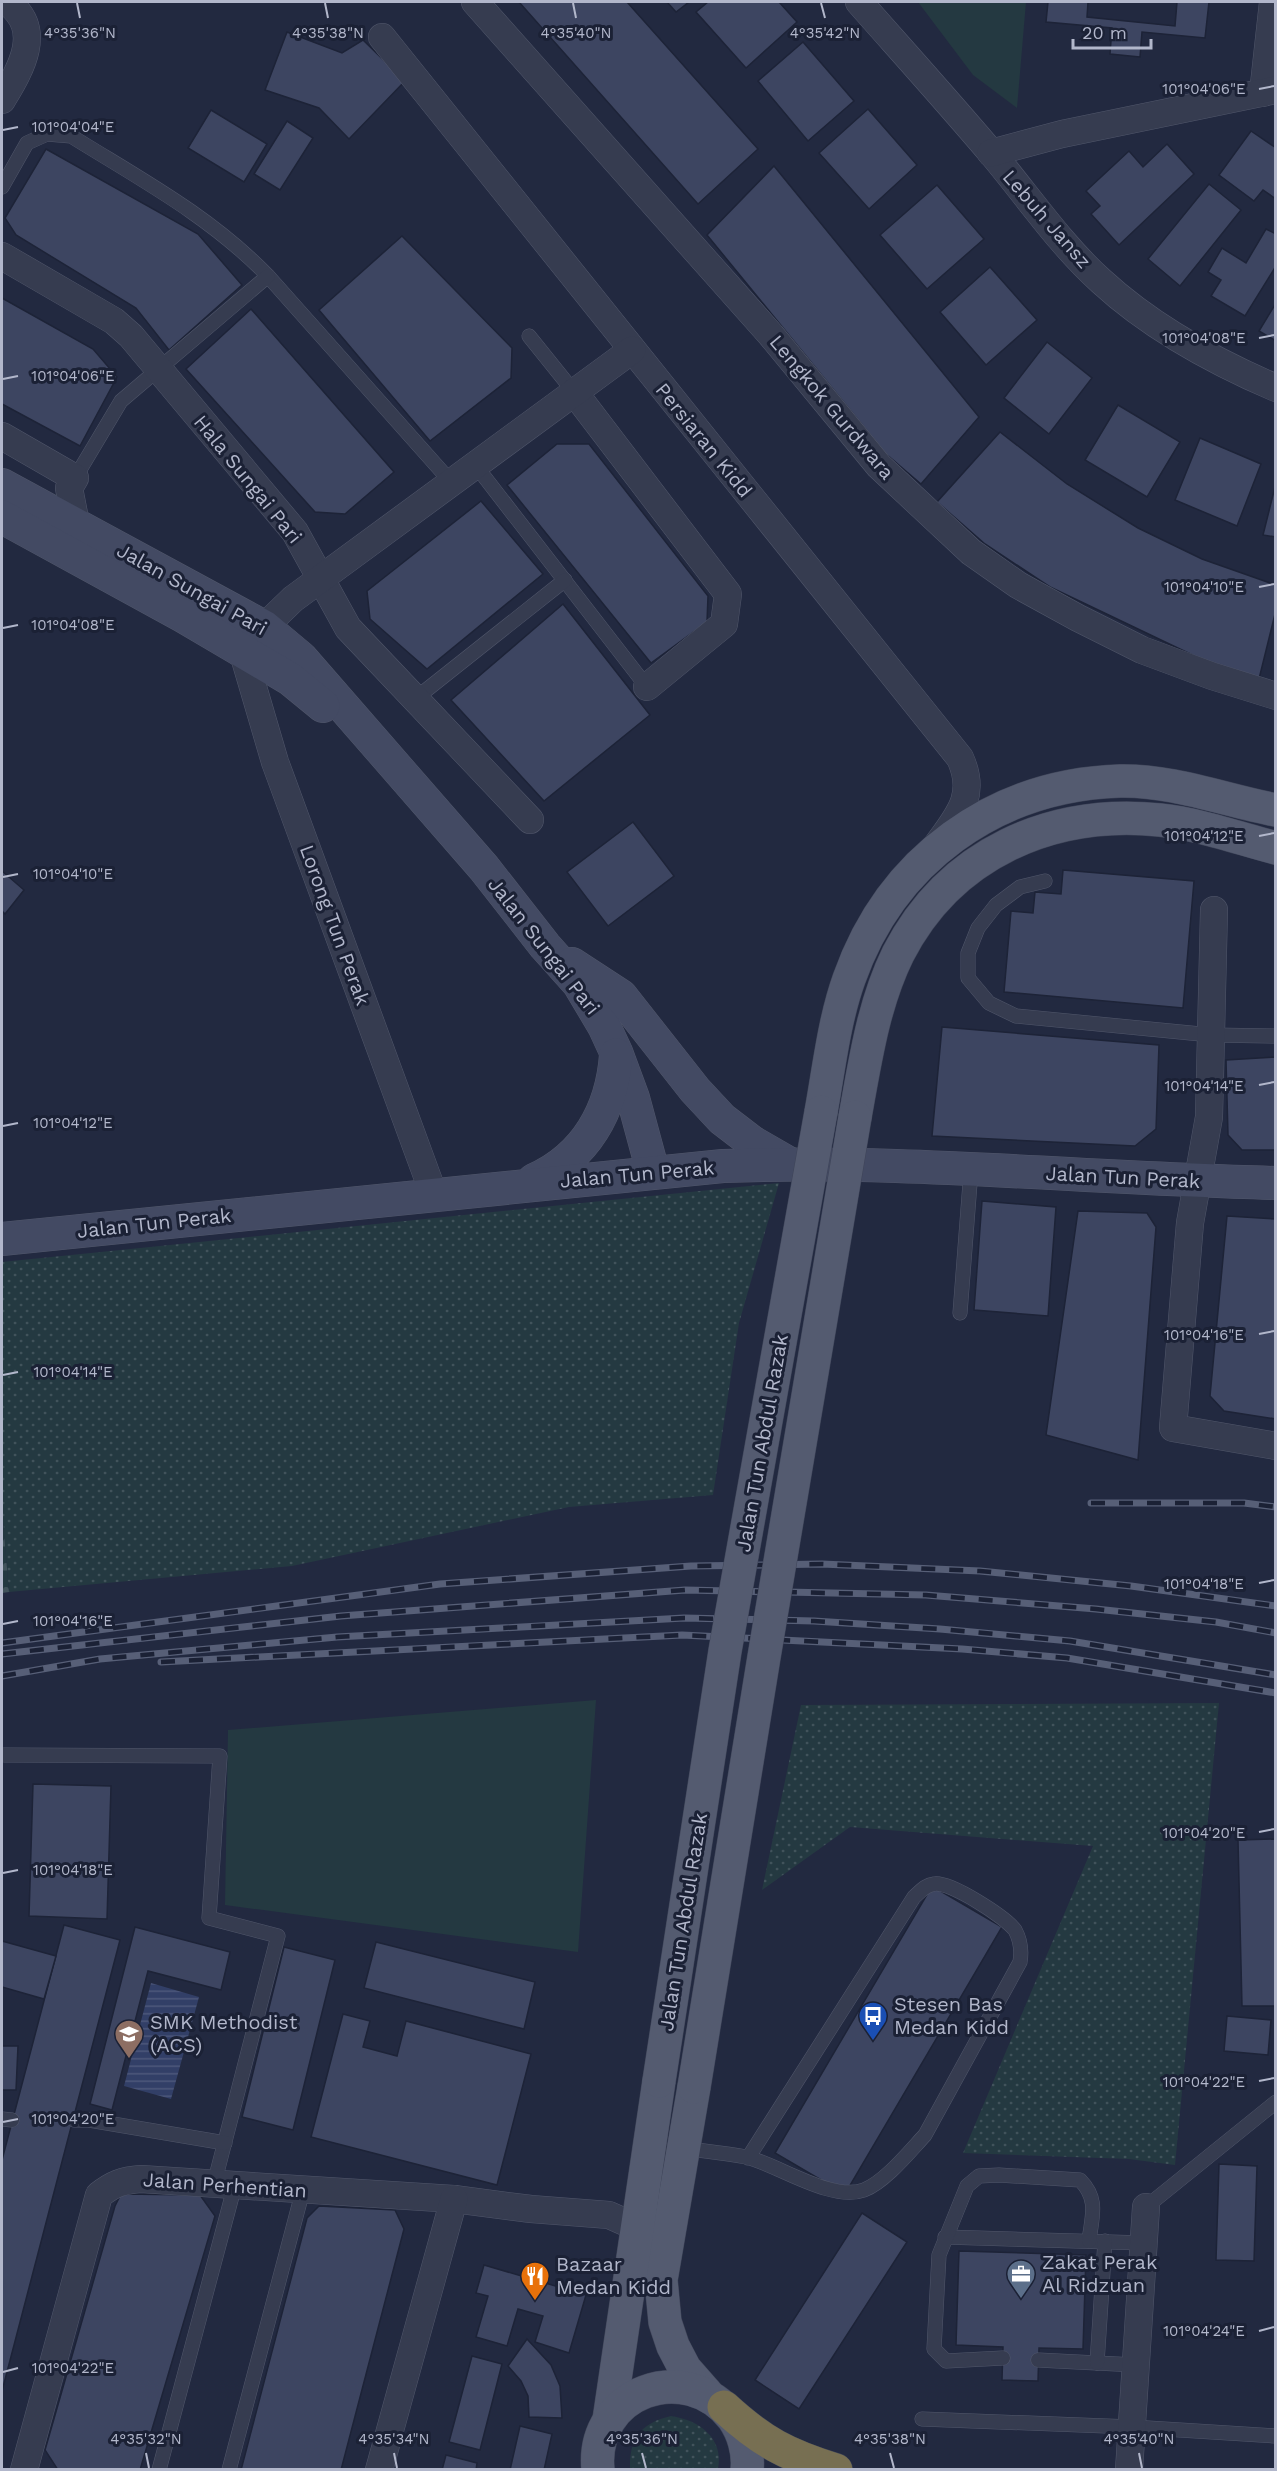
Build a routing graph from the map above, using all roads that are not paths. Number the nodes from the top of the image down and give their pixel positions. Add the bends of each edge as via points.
1 (7, 2) edge
2 (475, 2) edge
3 (859, 2) edge
4 (1273, 2) edge
5 (382, 37) dead end
6 (1269, 91) edge
7 (2, 100) edge
8 (991, 153) junction
9 (2, 187) edge
10 (2, 256) edge
11 (268, 276) junction
12 (530, 336) dead end
13 (632, 350) junction
14 (159, 370) junction
15 (1275, 388) edge
16 (574, 392) junction
17 (2, 436) edge
18 (476, 466) junction
19 (75, 478) junction
20 (452, 483) junction
21 (2, 485) edge
22 (2, 517) edge
23 (76, 524) junction
24 (321, 578) junction
25 (565, 580) junction
26 (264, 627) junction
27 (243, 652) junction
28 (648, 687) joint
29 (1275, 696) edge
30 (415, 699) junction
31 (381, 752) junction
32 (1275, 810) edge
33 (530, 820) dead end
34 (1275, 848) edge
35 (931, 853) junction
36 (1045, 881) dead end
37 (1214, 910) dead end
38 (545, 946) junction
39 (1210, 1035) junction
40 (1275, 1036) edge
41 (616, 1052) junction
42 (790, 1164) junction
43 (971, 1170) junction
44 (653, 1172) junction
45 (1199, 1181) junction
46 (1275, 1183) edge
47 (521, 1185) junction
48 (434, 1194) junction
49 (2, 1239) edge
50 (960, 1313) dead end
51 (1275, 1446) edge
52 (4, 1755) dead end
53 (1275, 2102) edge
54 (74, 2120) dead end
55 (225, 2143) junction
56 (649, 2144) junction
57 (685, 2149) junction
58 (748, 2158) junction
59 (225, 2185) junction
60 (303, 2190) junction
61 (454, 2199) junction
62 (1146, 2207) joint
63 (636, 2227) junction
64 (945, 2237) junction
65 (1089, 2241) junction
66 (1105, 2241) junction
67 (1144, 2243) junction
68 (1003, 2358) dead end
69 (1038, 2360) dead end
70 (1097, 2362) junction
71 (1136, 2365) junction
72 (716, 2401) junction
73 (609, 2420) junction
74 (922, 2420) dead end
75 (1132, 2427) junction
76 (1275, 2436) edge
77 (24, 2469) edge
78 (159, 2469) edge
79 (229, 2469) edge
80 (379, 2469) edge
81 (598, 2469) edge
82 (747, 2469) edge
83 (836, 2469) edge
84 (1129, 2469) edge

1 - 7 street via 22,17 27,49 23,64
2 - 29 street, Lengkok Gurdwara via 771,335 879,466 971,552 1018,585 1143,650
3 - 8 street, Lebuh Jansz
4 - 6 street
5 - 13 street, Persiaran Kidd
6 - 8 street via 1062,134
8 - 15 street, Lebuh Jansz via 1101,281 1181,341 1224,366
9 - 11 lane via 27,143 47,134 70,136 207,221
10 - 14 street, Hala Sungai Pari via 114,321 132,336
11 - 14 lane
11 - 20 lane
12 - 16 lane
13 - 16 street
13 - 35 street, Persiaran Kidd via 960,758 968,783 965,802
14 - 19 lane via 121,401
14 - 24 street, Hala Sungai Pari via 295,532
16 - 18 street
16 - 28 street via 728,594 724,624
17 - 19 street
18 - 20 street
18 - 25 lane
19 - 23 street via 69,488
20 - 24 street
21 - 23 main road, Jalan Sungai Pari
22 - 27 main road, Jalan Sungai Pari
23 - 26 main road, Jalan Sungai Pari
24 - 26 street
24 - 30 street, Hala Sungai Pari via 348,628
25 - 28 lane
25 - 30 lane
26 - 27 street
26 - 31 main road, Jalan Sungai Pari via 301,658
27 - 31 main road, Jalan Sungai Pari via 290,679
27 - 48 street, Lorong Tun Perak via 275,762
30 - 33 street, Hala Sungai Pari
31 - 38 main road, Jalan Sungai Pari via 484,868
32 - 35 main road, Jalan Tun Abdul Razak via 1163,784 1121,781 1079,785 1044,791 1005,805 967,826
34 - 57 main road, Jalan Tun Abdul Razak, bridge via 1164,820 1087,820 1043,830 1008,844 973,866 938,899 898,955 873,1028 855,1117
35 - 56 main road, Jalan Tun Abdul Razak, bridge via 881,912 862,946 838,1016 725,1651
36 - 39 lane via 1020,887 996,905 978,928 968,953 969,978 989,1003 1016,1016
37 - 39 street
38 - 41 main road, Jalan Sungai Pari via 588,998
38 - 42 main road via 621,996 722,1119
39 - 40 lane
39 - 45 street via 1209,1117
41 - 44 main road, Jalan Sungai Pari
41 - 47 main road via 610,1097 596,1127 576,1153 551,1172
42 - 43 main road, Jalan Tun Perak
42 - 44 main road, Jalan Tun Perak
43 - 45 main road, Jalan Tun Perak
43 - 50 lane
44 - 47 main road, Jalan Tun Perak
45 - 46 main road, Jalan Tun Perak
45 - 51 street via 1190,1223 1173,1428
47 - 48 main road, Jalan Tun Perak
48 - 49 main road, Jalan Tun Perak
52 - 55 lane via 220,1756 209,1918 278,1936
53 - 62 lane
54 - 55 lane
55 - 59 lane
56 - 57 lane
56 - 63 main road, Jalan Tun Abdul Razak
57 - 58 lane
57 - 72 main road, Jalan Tun Abdul Razak via 661,2280 665,2322 685,2369
58 - 58 lane via 845,2192 862,2191 876,2183 909,2153 925,2135 1020,1962 1020,1940 1007,1921 950,1886 933,1884 914,1897
59 - 60 street, Jalan Perhentian
59 - 77 street, Jalan Perhentian via 126,2180 99,2195
59 - 78 lane
60 - 61 street, Jalan Perhentian
60 - 79 lane
61 - 63 street, Jalan Perhentian via 609,2215
61 - 80 street
62 - 67 street
63 - 73 main road, Jalan Tun Abdul Razak
64 - 65 lane
64 - 65 lane via 967,2186 979,2176 999,2175 1080,2180 1090,2190 1093,2203
64 - 68 lane via 939,2255 934,2349 946,2361
65 - 66 lane
66 - 67 lane
66 - 70 lane
67 - 71 street
69 - 70 lane
70 - 71 lane
71 - 75 street
72 - 73 main road via 686,2387 664,2386 624,2403
72 - 82 main road, Jalan Tun Abdul Razak via 738,2424 746,2444
72 - 83 highway via 775,2448
73 - 81 main road via 600,2438
74 - 75 lane
75 - 76 lane
75 - 84 street

